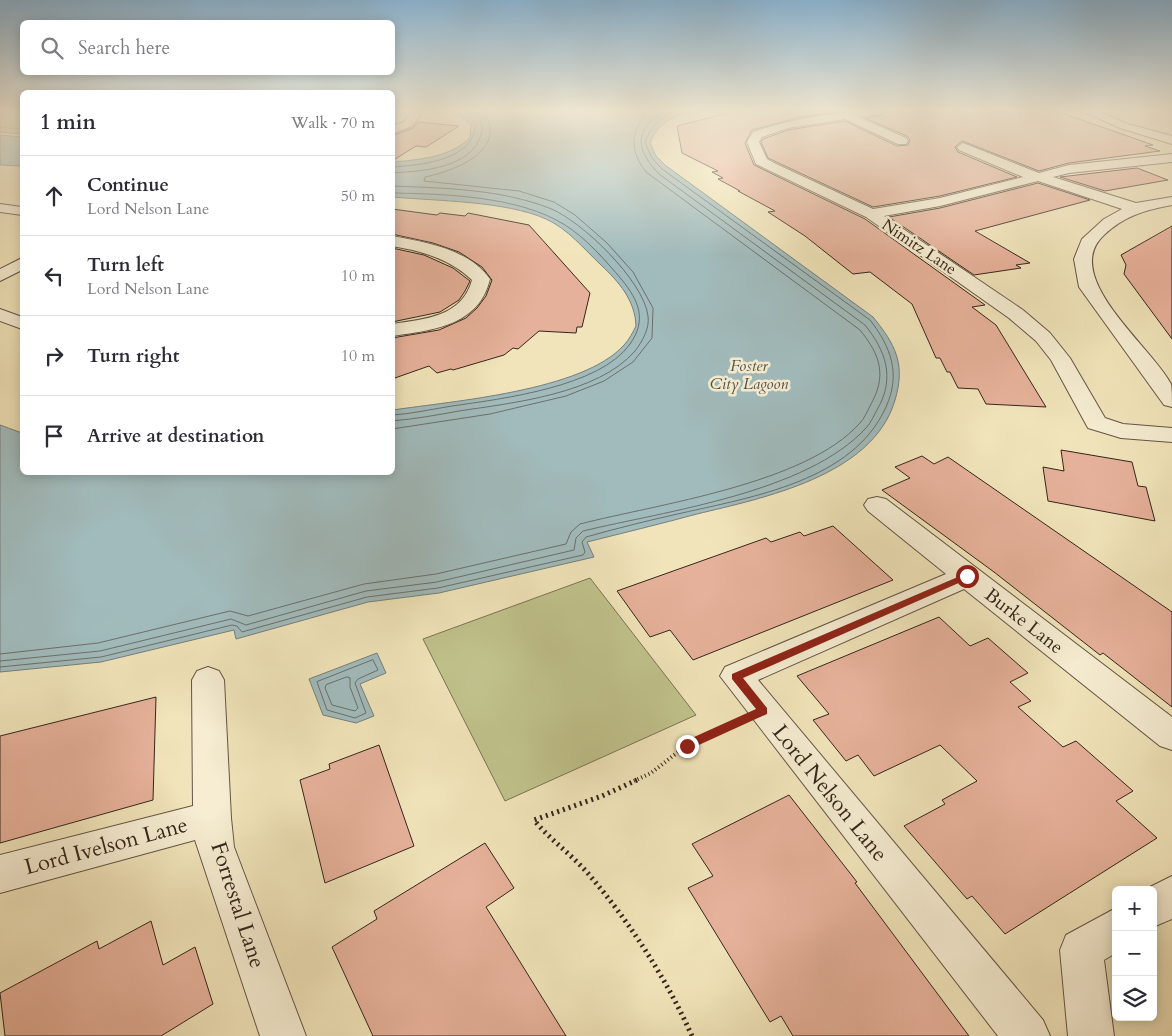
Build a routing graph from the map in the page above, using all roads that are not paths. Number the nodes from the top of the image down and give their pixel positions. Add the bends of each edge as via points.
1 (760, 159) edge
2 (992, 159) edge
3 (1159, 159) edge
4 (1039, 176) junction
5 (1172, 201) edge
6 (0, 208) edge
7 (1135, 208) junction
8 (20, 211) edge
9 (871, 214) junction
10 (395, 242) edge
11 (20, 264) edge
12 (0, 276) edge
13 (0, 316) edge
14 (20, 322) edge
15 (395, 329) edge
16 (1172, 400) edge
17 (1172, 435) edge
18 (876, 505) dead end
19 (967, 576) junction
20 (208, 680) dead end
21 (1172, 736) edge
22 (212, 818) junction
23 (0, 874) edge
24 (1172, 896) edge
25 (1157, 905) edge
26 (1113, 931) edge
27 (283, 1036) edge
28 (1027, 1036) edge
29 (1091, 1036) edge

1 - 9 street, Nimitz Lane
2 - 4 street
3 - 4 street via 1076,168
4 - 7 street
4 - 9 street via 940,202
5 - 7 street
6 - 8 street
7 - 16 street via 1109,222 1090,239 1082,258 1083,271 1088,287
9 - 17 street, Nimitz Lane via 1016,314 1043,337 1069,372 1096,424 1121,431
10 - 15 street via 446,254 469,266 481,279 477,298 462,311 438,322
11 - 12 street
13 - 14 street
18 - 19 street, Burke Lane
19 - 21 street, Burke Lane
19 - 28 street, Lord Nelson Lane via 736,676
20 - 22 street, Forrestal Lane
22 - 23 street, Lord Ivelson Lane
22 - 27 street, Forrestal Lane via 215,847
24 - 25 street
26 - 29 street via 1082,950

